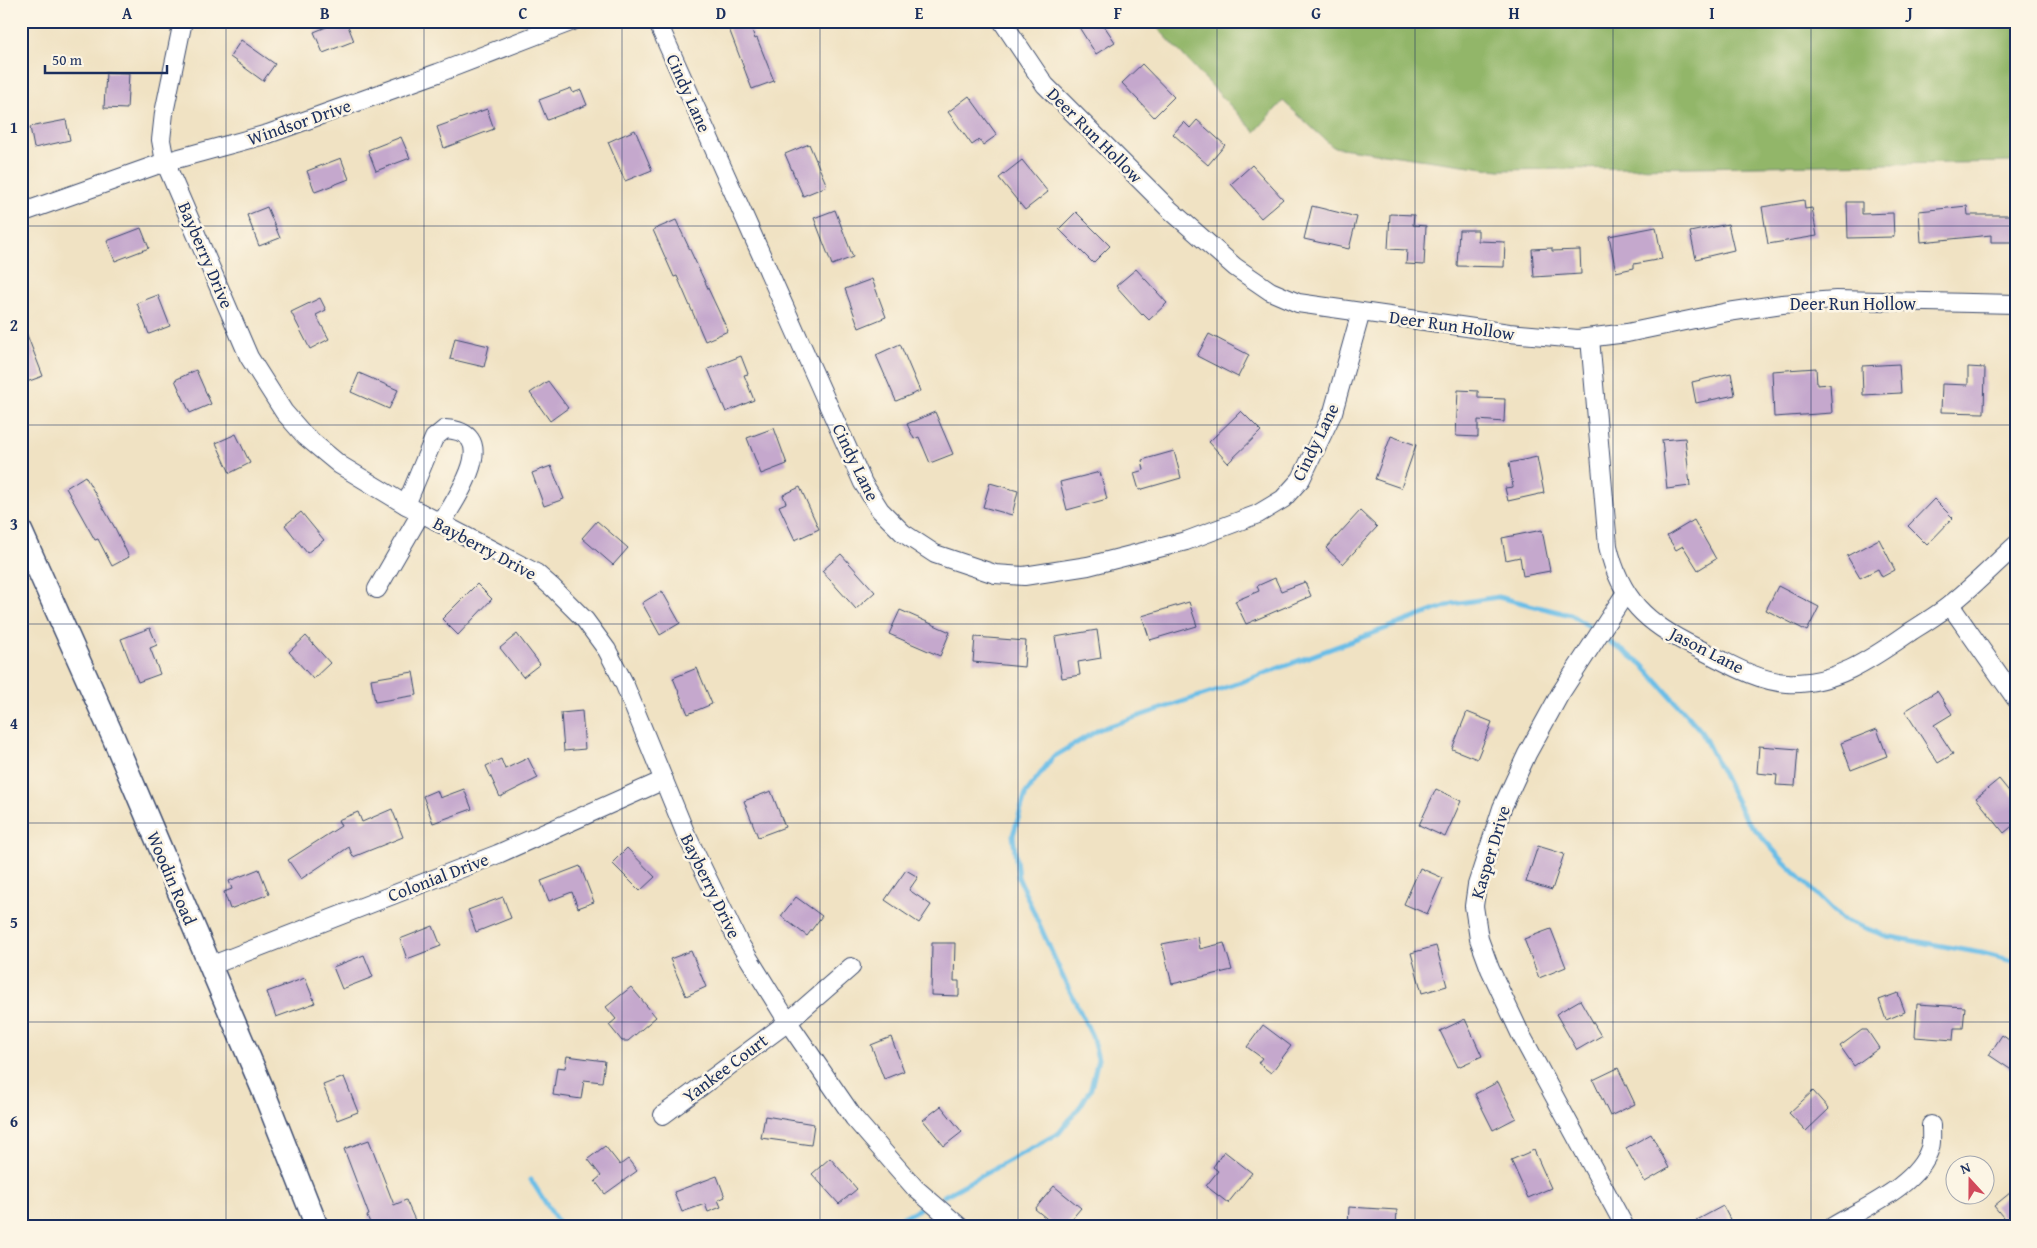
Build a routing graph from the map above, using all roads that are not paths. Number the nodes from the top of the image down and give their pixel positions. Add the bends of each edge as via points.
1 (183, 21) edge
2 (573, 21) edge
3 (657, 21) edge
4 (1002, 21) edge
5 (165, 162) junction
6 (21, 213) edge
7 (2016, 304) edge
8 (1361, 312) junction
9 (1590, 338) junction
10 (413, 509) junction
11 (441, 524) junction
12 (21, 531) edge
13 (2016, 545) edge
14 (377, 589) dead end
15 (1625, 594) junction
16 (1950, 605) junction
17 (2016, 699) edge
18 (664, 780) junction
19 (210, 966) junction
20 (851, 967) dead end
21 (788, 1022) junction
22 (663, 1115) dead end
23 (1930, 1125) dead end
24 (317, 1227) edge
25 (960, 1227) edge
26 (1625, 1227) edge
27 (1832, 1227) edge

1 - 5 street, Bayberry Drive via 164,113 161,140
2 - 5 street, Windsor Drive via 268,134
3 - 8 street, Cindy Lane via 863,483 880,510 903,534 935,554 995,574 1024,576 1088,566 1186,541 1258,514 1283,499 1301,479 1333,412
4 - 8 street, Deer Run Hollow via 1045,86 1169,209 1235,267 1270,291 1298,302
5 - 6 street, Windsor Drive
5 - 10 street, Bayberry Drive via 249,357 284,412 304,436 340,465
7 - 9 street, Deer Run Hollow via 1836,300 1782,304
8 - 9 street, Deer Run Hollow via 1509,333
9 - 15 street, Jason Lane via 1608,546 1613,569
10 - 11 street, Bayberry Drive
10 - 11 street via 434,438 445,429 461,432 470,437 475,452 466,479
10 - 14 street
11 - 18 street, Bayberry Drive via 536,574 585,620 607,650 624,683
12 - 19 street, Woodin Road
13 - 16 street, Jason Lane
15 - 16 street, Jason Lane via 1643,614 1685,642 1757,676 1786,683 1814,681 1845,672 1880,653
15 - 26 street, Kasper Drive via 1560,694 1527,754 1502,808 1477,885 1474,906 1484,954 1520,1033
16 - 17 street
18 - 19 street, Colonial Drive via 498,854
18 - 21 street, Bayberry Drive via 689,841 738,941
19 - 24 street, Woodin Road
20 - 21 street, Yankee Court
21 - 22 street, Yankee Court
21 - 25 street, Bayberry Drive via 854,1118 915,1188
23 - 27 street via 1930,1147 1923,1164 1902,1185

